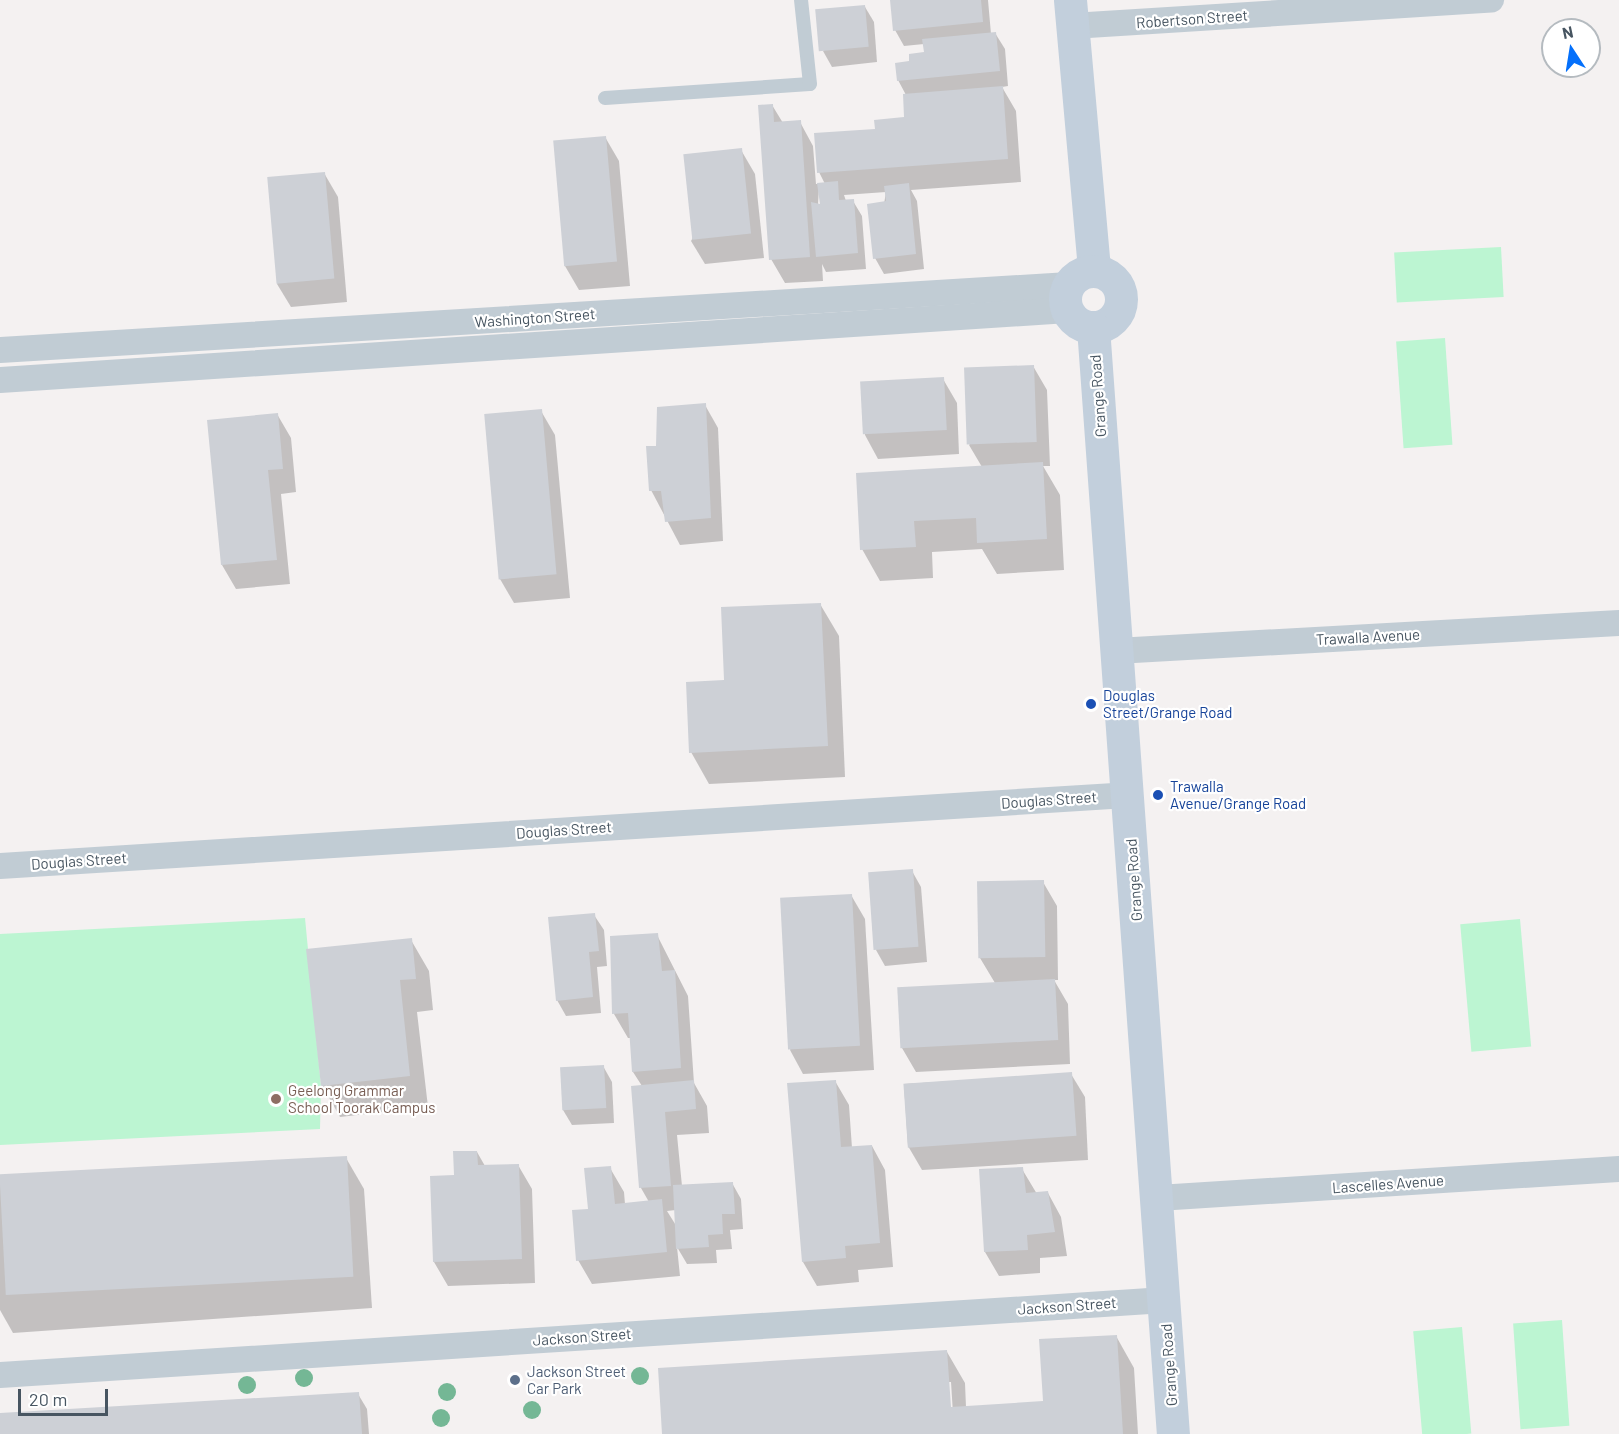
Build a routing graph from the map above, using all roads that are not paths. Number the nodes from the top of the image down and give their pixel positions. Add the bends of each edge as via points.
1 (801, 0) edge
2 (1491, 0) edge
3 (1071, 13) edge
4 (606, 98) dead end
5 (1081, 298) junction
6 (0, 350) edge
7 (0, 380) edge
8 (1619, 623) edge
9 (1116, 651) junction
10 (1127, 795) junction
11 (0, 866) edge
12 (1619, 1169) edge
13 (1158, 1198) junction
14 (1165, 1300) junction
15 (0, 1374) edge
16 (1173, 1434) edge

1 - 4 lane via 810,84
2 - 3 street, Robertson Street
3 - 5 street, Grange Road
5 - 6 street, Washington Street
5 - 7 street, Washington Street
5 - 9 street, Grange Road
8 - 9 street, Trawalla Avenue
9 - 10 street, Grange Road
10 - 11 street, Douglas Street
10 - 13 street, Grange Road
12 - 13 street, Lascelles Avenue
13 - 14 street, Grange Road
14 - 15 street, Jackson Street
14 - 16 street, Grange Road

